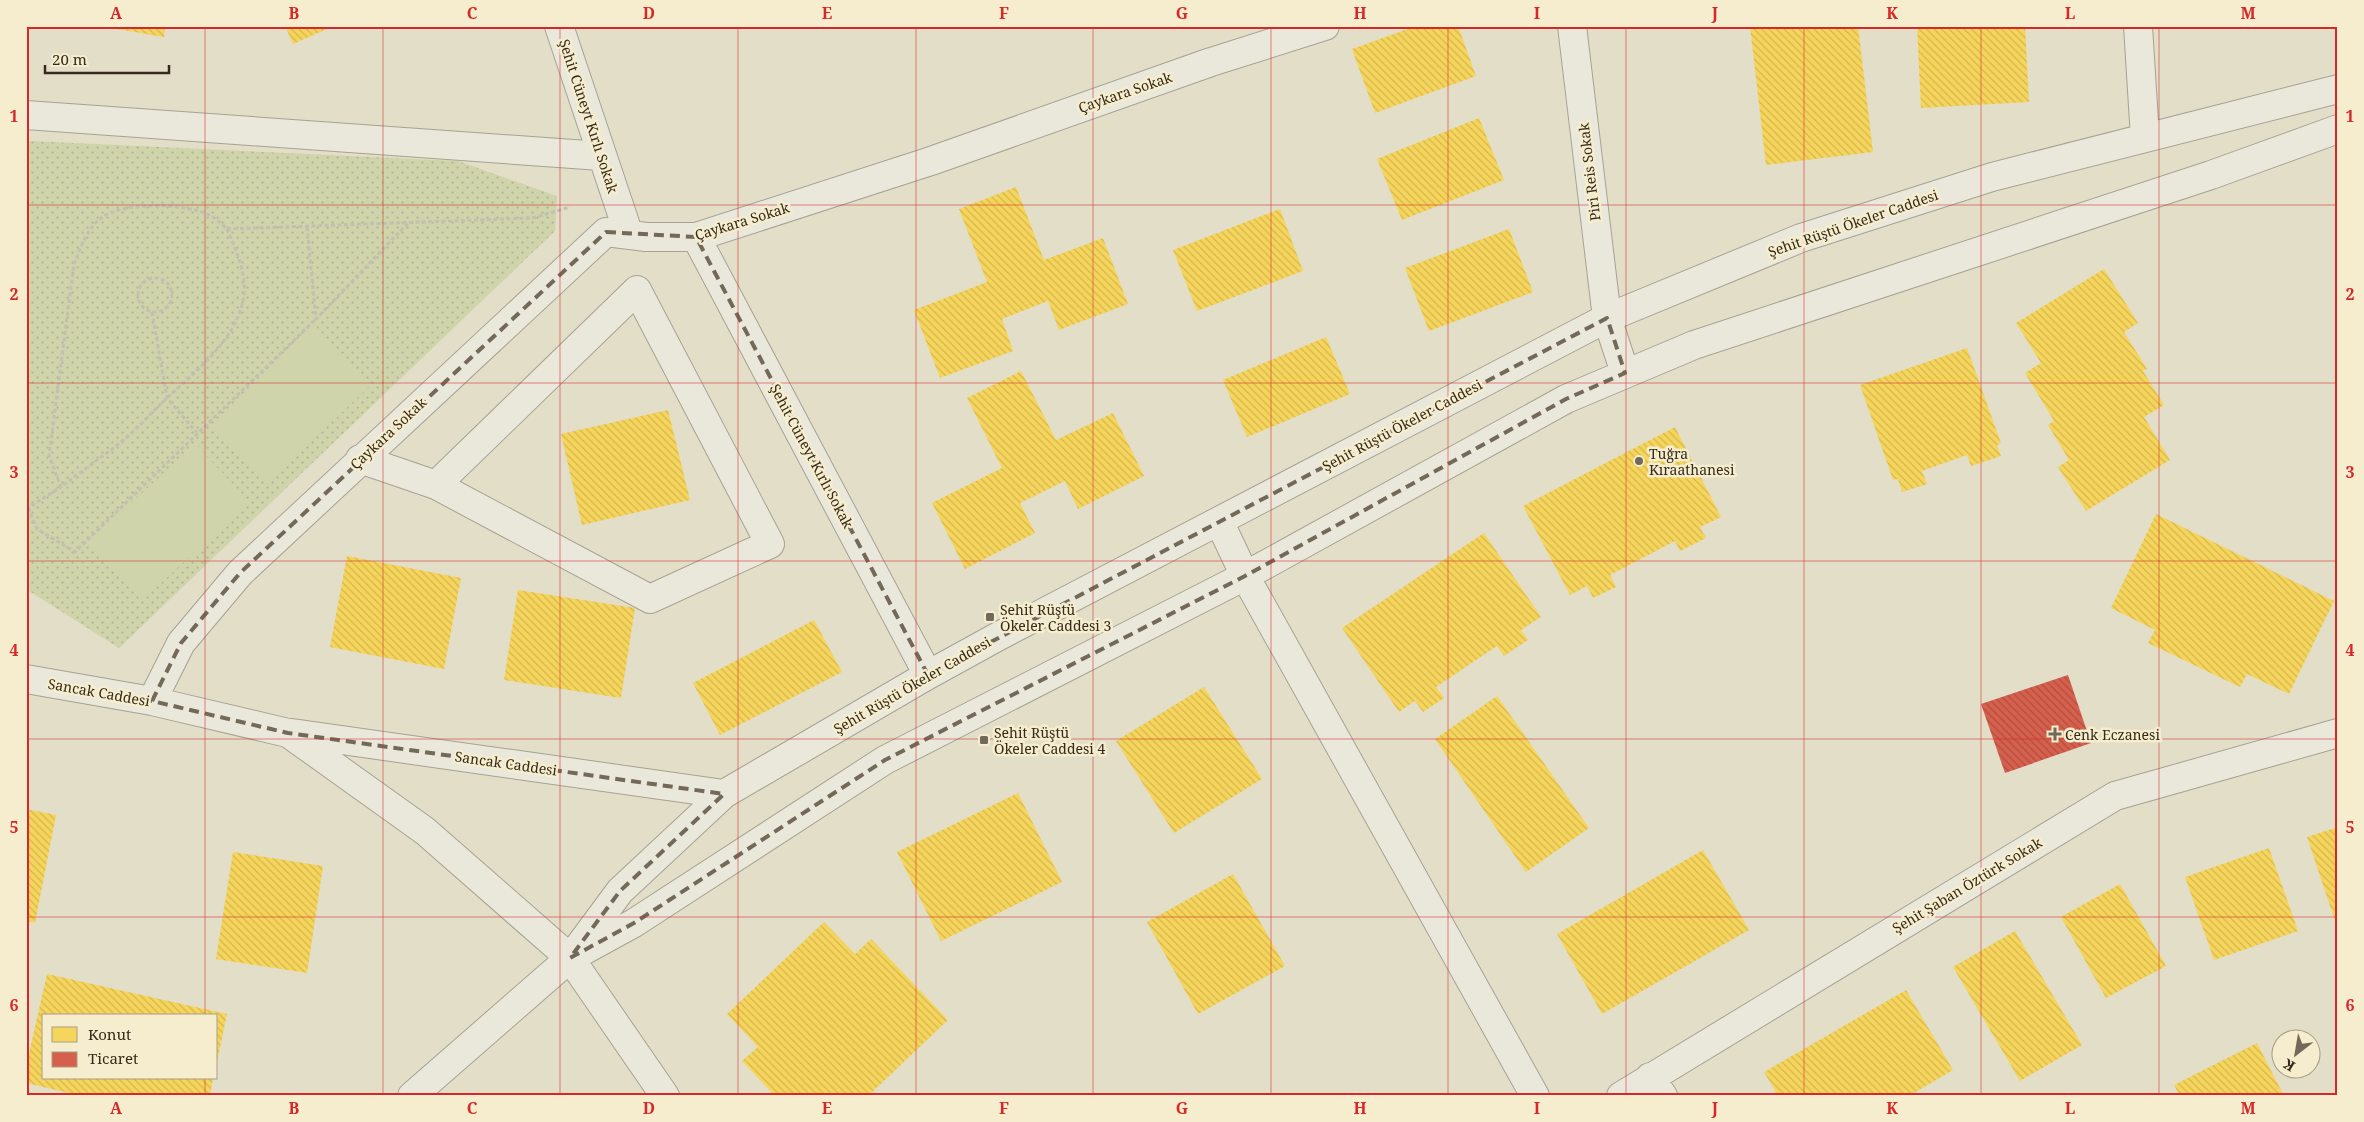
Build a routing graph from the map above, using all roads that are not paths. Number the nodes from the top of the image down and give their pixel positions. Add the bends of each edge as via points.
1 (559, 26) edge
2 (1325, 26) edge
3 (1572, 26) edge
4 (2138, 26) edge
5 (2338, 89) edge
6 (26, 115) edge
7 (2338, 128) edge
8 (2145, 138) junction
9 (601, 156) junction
10 (629, 235) junction
11 (696, 238) junction
12 (1607, 318) junction
13 (1625, 373) junction
14 (360, 459) junction
15 (436, 485) junction
16 (1219, 521) junction
17 (1246, 576) junction
18 (928, 675) junction
19 (26, 679) edge
20 (152, 701) junction
21 (288, 732) junction
22 (2338, 733) edge
23 (724, 794) junction
24 (570, 958) junction
25 (1656, 1086) edge
26 (412, 1096) edge
27 (665, 1096) edge
28 (1535, 1096) edge
29 (1622, 1096) edge

1 - 9 street, Şehit Cüneyt Kırlı Sokak
2 - 11 street, Çaykara Sokak
3 - 12 street, Piri Reis Sokak
4 - 8 street
5 - 8 street, Şehit Rüştü Ökeler Caddesi
6 - 9 street
7 - 13 street, Şehit Rüştü Ökeler Caddesi via 2212,175 1694,345
8 - 12 street, Şehit Rüştü Ökeler Caddesi via 1992,176 1801,238
9 - 10 street, Şehit Cüneyt Kırlı Sokak
10 - 11 street, Çaykara Sokak
10 - 14 street, Çaykara Sokak via 606,232
11 - 18 street, Şehit Cüneyt Kırlı Sokak
12 - 13 street, Piri Reis Sokak
12 - 16 street, Şehit Rüştü Ökeler Caddesi
13 - 17 street, Şehit Rüştü Ökeler Caddesi via 1566,399
14 - 15 street
14 - 20 street, Çaykara Sokak via 240,572 181,643
15 - 15 street via 650,599 770,544 637,290
16 - 17 street
16 - 18 street, Şehit Rüştü Ökeler Caddesi
17 - 24 street, Şehit Rüştü Ökeler Caddesi via 885,760 634,924
17 - 28 street
18 - 23 street, Şehit Rüştü Ökeler Caddesi
19 - 20 street, Sancak Caddesi
20 - 21 street, Sancak Caddesi
21 - 23 street, Sancak Caddesi
21 - 24 street, Sancak Caddesi via 424,831
22 - 25 street, Şehit Şaban Öztürk Sokak via 2115,796
23 - 24 street, Şehit Rüştü Ökeler Caddesi via 620,890
24 - 26 street, Şehit Rüştü Ökeler Caddesi
24 - 27 street, Sancak Caddesi
25 - 29 street, Şehit Şaban Öztürk Sokak

